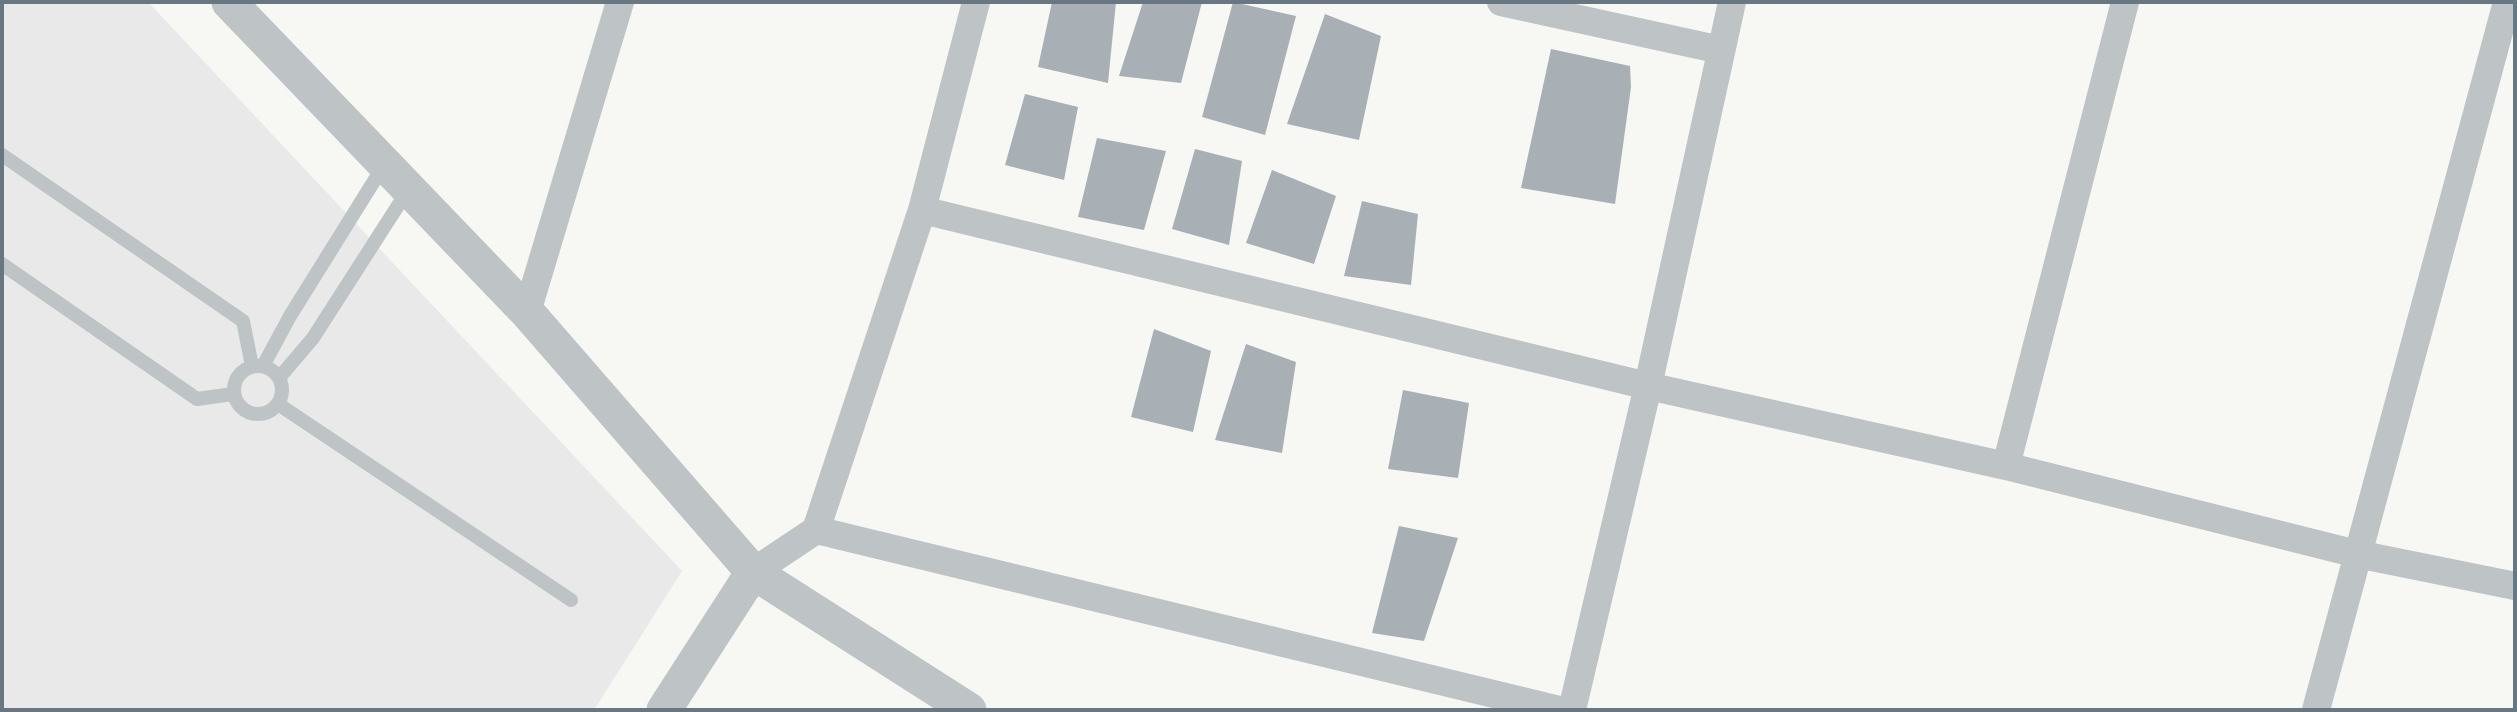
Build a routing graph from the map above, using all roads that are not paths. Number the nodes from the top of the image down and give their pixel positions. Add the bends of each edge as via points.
1 (229, 2) edge
2 (620, 2) edge
3 (976, 2) edge
4 (1501, 2) edge
5 (1732, 2) edge
6 (2125, 2) edge
7 (2507, 2) edge
8 (1721, 50) junction
9 (2, 155) edge
10 (385, 164) junction
11 (409, 189) junction
12 (922, 210) junction
13 (2, 264) edge
14 (527, 312) junction
15 (257, 366) junction
16 (279, 379) junction
17 (1648, 386) junction
18 (233, 394) junction
19 (278, 404) junction
20 (2006, 466) junction
21 (816, 530) junction
22 (2357, 554) junction
23 (753, 572) junction
24 (2515, 586) edge
25 (571, 600) dead end
26 (664, 710) edge
27 (968, 710) edge
28 (1560, 710) edge
29 (1572, 710) edge
30 (2316, 710) edge

1 - 10 street
2 - 14 street
3 - 12 street
4 - 8 street
5 - 8 street
6 - 20 street
7 - 22 street
8 - 17 street
9 - 15 lane via 243,321
10 - 11 street
10 - 15 lane
11 - 14 street
11 - 16 lane via 313,338
12 - 17 street
12 - 21 street
13 - 18 lane via 197,399
14 - 23 street
15 - 16 lane
15 - 18 lane via 241,372
16 - 19 lane
17 - 20 street
17 - 29 street
18 - 19 lane via 247,412 258,415
19 - 25 lane
20 - 22 street
21 - 23 street
21 - 28 street
22 - 24 street
22 - 30 street
23 - 26 street
23 - 27 street

